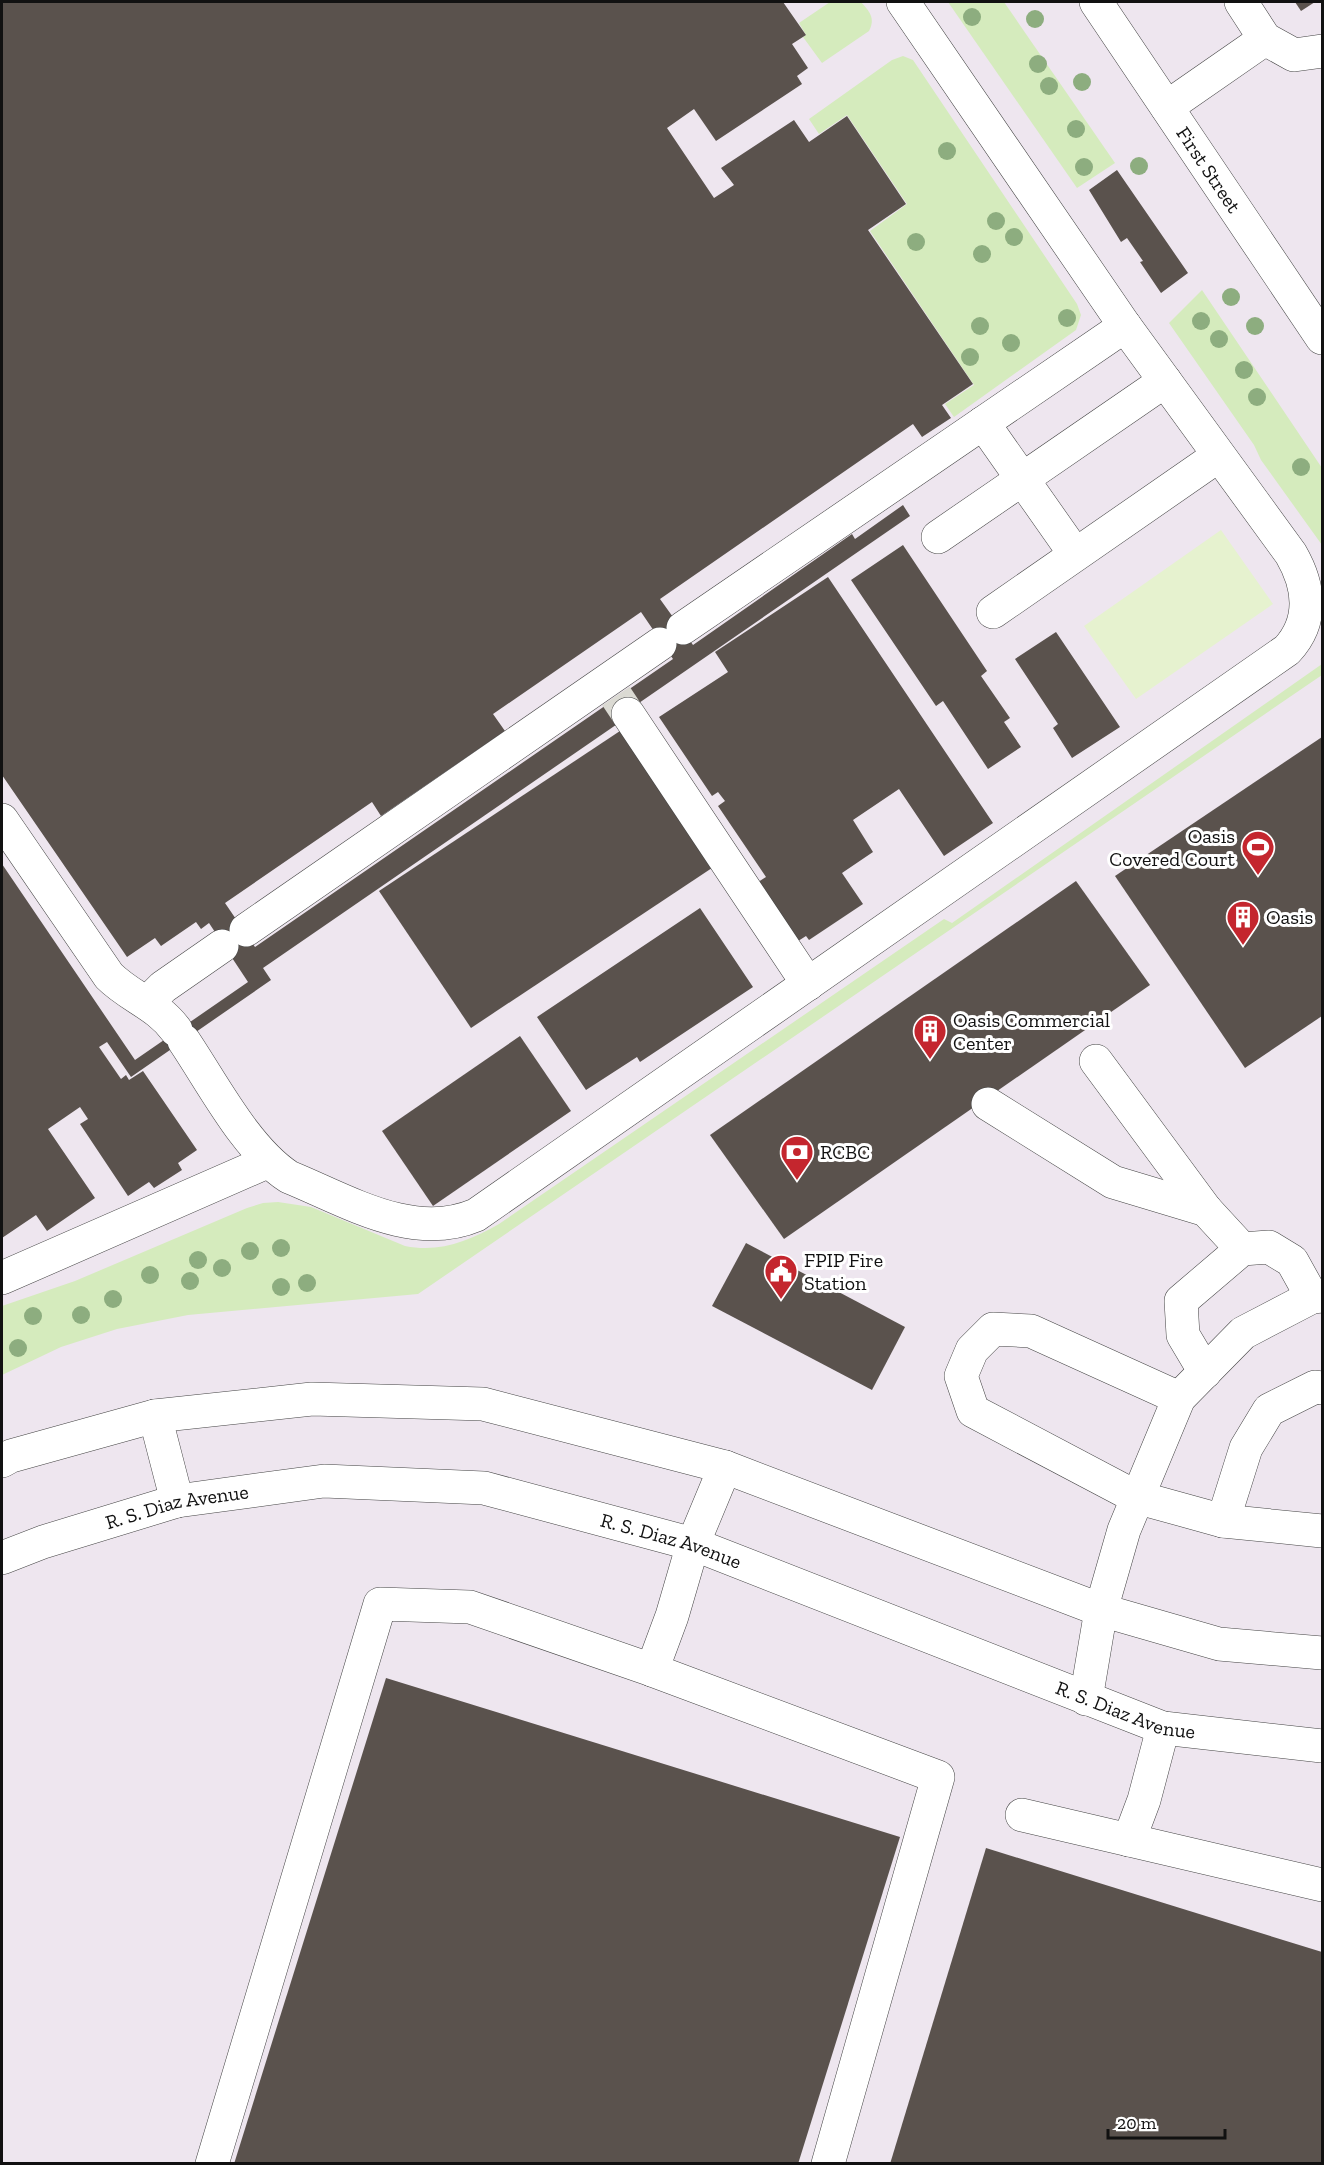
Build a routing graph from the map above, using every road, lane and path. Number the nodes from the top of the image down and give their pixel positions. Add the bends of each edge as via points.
1 (903, 2) edge
2 (1096, 2) edge
3 (1241, 2) edge
4 (1265, 39) junction
5 (1323, 51) edge
6 (1167, 107) junction
7 (1125, 326) junction
8 (1323, 338) edge
9 (1165, 381) junction
10 (983, 423) junction
11 (1218, 456) junction
12 (1022, 479) junction
13 (938, 537) dead end
14 (1075, 554) junction
15 (993, 612) dead end
16 (617, 697) junction
17 (2, 820) edge
18 (808, 984) junction
19 (147, 1003) junction
20 (1096, 1061) dead end
21 (988, 1104) dead end
22 (267, 1162) junction
23 (1206, 1210) junction
24 (1242, 1249) junction
25 (2, 1278) edge
26 (1317, 1297) edge
27 (1205, 1372) junction
28 (1323, 1388) edge
29 (1179, 1398) junction
30 (155, 1416) junction
31 (2, 1461) edge
32 (724, 1467) junction
33 (1136, 1497) junction
34 (177, 1501) junction
35 (1223, 1521) junction
36 (1323, 1531) edge
37 (693, 1544) junction
38 (2, 1558) edge
39 (1101, 1610) junction
40 (1323, 1653) edge
41 (652, 1670) junction
42 (1086, 1699) junction
43 (1163, 1728) junction
44 (1323, 1746) edge
45 (1022, 1815) dead end
46 (1129, 1840) junction
47 (1323, 1885) edge
48 (212, 2163) edge
49 (828, 2163) edge

1 - 7 street
2 - 6 street, First Street
3 - 4 street
4 - 5 street via 1294,55
4 - 6 street
6 - 8 street, First Street
7 - 9 street
7 - 10 street
9 - 11 street
9 - 12 street
10 - 12 street
10 - 16 street via 672,636
11 - 14 street
11 - 18 street via 1300,570 1307,604 1298,638 1287,650
12 - 13 street
12 - 14 street
14 - 15 street
16 - 18 street
16 - 19 street via 234,938 163,987
17 - 19 street via 109,976
18 - 22 street via 462,1221 428,1226 397,1221 289,1177
19 - 22 street via 164,1014 180,1035
20 - 23 street
21 - 23 street via 1113,1182
22 - 25 street
23 - 24 street
24 - 26 street via 1269,1247 1292,1261
24 - 27 street via 1181,1301 1183,1335
26 - 27 street via 1243,1333
27 - 29 street
28 - 35 street via 1315,1387 1269,1410 1246,1448
29 - 33 street
29 - 33 street via 1031,1331 993,1329 972,1350 961,1376 973,1411
30 - 31 street
30 - 32 street via 312,1399 483,1404
30 - 34 street
32 - 37 street
32 - 39 street
33 - 35 street
33 - 39 street
34 - 37 street, R. S. Diaz Avenue via 324,1481 484,1488
34 - 38 street, R. S. Diaz Avenue
35 - 36 street
37 - 41 street
37 - 42 street, R. S. Diaz Avenue
39 - 40 street via 1219,1644
39 - 42 street
41 - 48 street via 470,1607 380,1604
41 - 49 street via 938,1777
42 - 43 street, R. S. Diaz Avenue
43 - 44 street, R. S. Diaz Avenue
43 - 46 street
45 - 46 street
46 - 47 street

